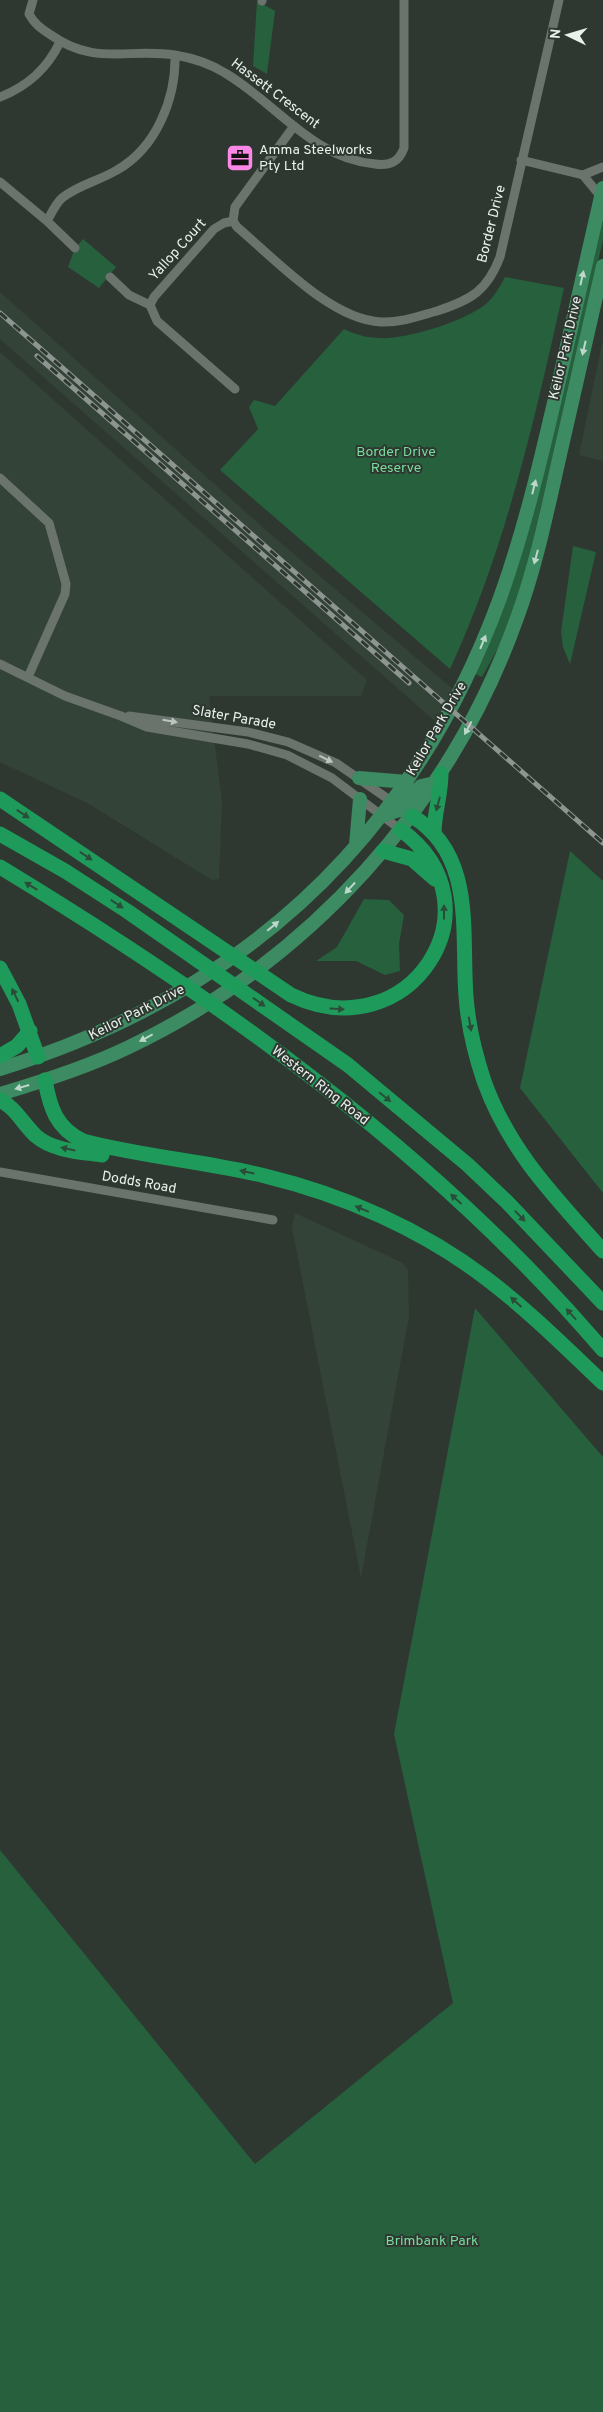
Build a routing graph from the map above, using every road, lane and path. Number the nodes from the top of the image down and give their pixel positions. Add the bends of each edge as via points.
1 (33, 0) edge
2 (404, 0) edge
3 (559, 0) edge
4 (60, 42) junction
5 (175, 55) junction
6 (0, 97) edge
7 (294, 126) junction
8 (521, 160) junction
9 (603, 167) edge
10 (583, 175) junction
11 (0, 182) edge
12 (602, 192) edge
13 (47, 221) junction
14 (233, 221) junction
15 (75, 248) dead end
16 (603, 266) edge
17 (110, 277) dead end
18 (150, 306) junction
19 (235, 389) dead end
20 (0, 478) edge
21 (0, 664) edge
22 (28, 677) junction
23 (121, 716) junction
24 (359, 778) junction
25 (438, 779) junction
26 (407, 782) junction
27 (0, 799) edge
28 (360, 799) junction
29 (402, 809) junction
30 (381, 816) junction
31 (401, 830) junction
32 (0, 834) edge
33 (434, 834) junction
34 (356, 845) junction
35 (383, 851) junction
36 (0, 867) edge
37 (440, 886) junction
38 (0, 968) edge
39 (30, 1031) junction
40 (0, 1056) edge
41 (38, 1057) junction
42 (0, 1069) edge
43 (45, 1080) junction
44 (0, 1094) edge
45 (0, 1100) edge
46 (204, 1164) junction
47 (0, 1172) edge
48 (273, 1220) dead end
49 (603, 1251) edge
50 (603, 1303) edge
51 (603, 1350) edge
52 (603, 1383) edge

1 - 4 street, Hassett Crescent via 29,14 33,22
2 - 7 street, Hassett Crescent via 404,148 400,158 382,165 354,160 336,154
3 - 8 street, Border Drive
4 - 5 street, Hassett Crescent via 74,49 113,56
4 - 6 street via 40,72 29,82
5 - 7 street, Hassett Crescent via 221,70
5 - 13 street via 168,104 152,136 134,158 118,170 60,199
7 - 14 street via 234,208
8 - 10 street
8 - 14 street, Border Drive via 500,257 485,286 458,304 406,320 363,320 344,312 324,300
9 - 10 street
10 - 12 street
11 - 13 street
26 -> 12 main road, Keilor Park Drive via 463,686 497,606 525,523
13 - 15 street
14 - 18 street, Yallop Court via 214,228 154,297
16 -> 25 main road, Keilor Park Drive via 536,560 510,638 481,702
17 - 18 street via 129,295
18 - 19 street via 156,321
20 - 22 street via 50,523 66,584 65,594
21 - 22 street, Slater Parade
22 - 23 street, Slater Parade via 65,696
23 -> 24 street, Slater Parade via 153,718 274,738 325,758
23 - 28 street, Slater Parade via 153,729 248,744 287,755 332,778
24 - 26 main road
24 - 29 street, Slater Parade
25 - 29 main road, Keilor Park Drive
25 -> 33 highway via 441,794
26 - 29 main road, Keilor Park Drive
27 -> 37 highway via 290,995 325,1008 370,1006 414,982 429,964 442,933 444,911
28 - 30 street, Slater Parade
28 - 34 main road
29 - 30 main road, Keilor Park Drive
29 - 31 main road, Keilor Park Drive
29 - 33 highway via 424,823
30 - 31 street, Slater Parade
30 - 34 main road, Keilor Park Drive
31 - 35 main road, Keilor Park Drive
31 - 37 highway via 429,858
32 -> 50 highway via 127,911 348,1065 468,1165
33 -> 49 highway via 450,854 460,889 470,1024 493,1103 504,1127 535,1174
41 -> 34 main road, Keilor Park Drive via 104,1032 208,975 257,940 319,885
35 - 37 highway via 412,859
35 -> 43 main road, Keilor Park Drive via 333,906 237,985 129,1047
51 -> 36 highway, Western Ring Road via 539,1278 378,1130 245,1027 162,968
39 -> 38 highway
39 - 40 highway via 17,1046
39 - 41 highway
41 - 42 main road, Keilor Park Drive
41 - 43 main road
43 -> 44 main road, Keilor Park Drive
43 - 46 highway via 53,1114 72,1136 96,1144
46 -> 45 highway via 113,1156 55,1146 37,1137
52 -> 46 highway via 504,1292 419,1235 357,1206 290,1182
47 - 48 street, Dodds Road

